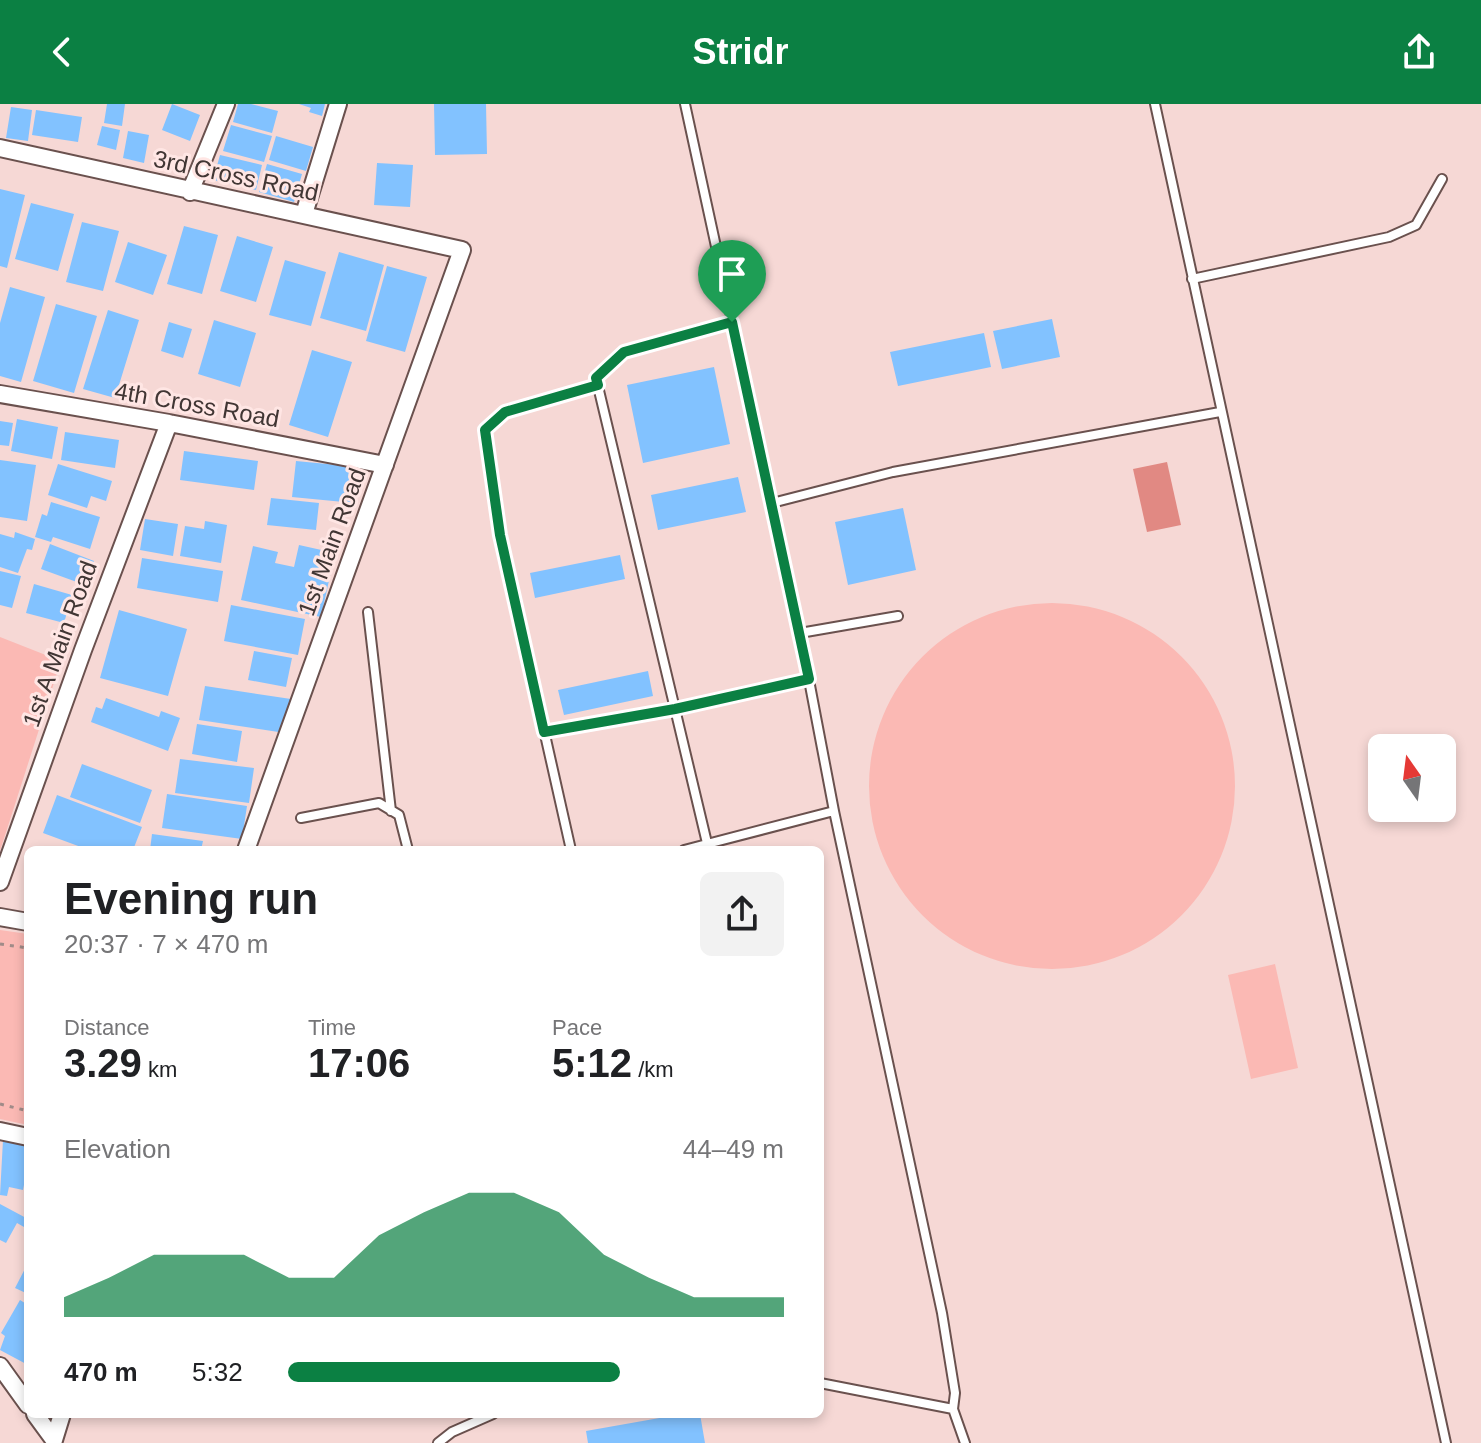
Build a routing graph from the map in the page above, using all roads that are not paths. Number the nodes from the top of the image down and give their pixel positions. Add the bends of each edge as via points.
1 (226, 104) edge
2 (338, 104) edge
3 (685, 104) edge
4 (1155, 104) edge
5 (0, 148) edge
6 (1442, 179) dead end
7 (190, 192) junction
8 (304, 214) junction
9 (462, 250) joint
10 (1192, 279) junction
11 (732, 322) junction
12 (598, 385) junction
13 (0, 394) edge
14 (1220, 412) junction
15 (169, 423) junction
16 (385, 465) junction
17 (772, 503) junction
18 (368, 612) dead end
19 (898, 616) dead end
20 (800, 633) junction
21 (809, 679) junction
22 (675, 709) junction
23 (544, 732) junction
24 (391, 811) junction
25 (834, 811) junction
26 (301, 818) dead end
27 (707, 843) junction
28 (247, 846) edge
29 (407, 846) edge
30 (570, 846) edge
31 (697, 846) edge
32 (0, 882) edge
33 (0, 917) edge
34 (24, 921) edge
35 (0, 1131) edge
36 (24, 1136) edge
37 (0, 1366) edge
38 (824, 1384) edge
39 (24, 1399) edge
40 (953, 1409) junction
41 (38, 1418) edge
42 (61, 1418) edge
43 (484, 1418) edge
44 (438, 1443) edge
45 (965, 1443) edge
46 (1446, 1443) edge

1 - 7 street
2 - 8 street
3 - 11 lane
4 - 10 lane
5 - 7 street, 3rd Cross Road
6 - 10 lane via 1416,225 1389,237
7 - 8 street, 3rd Cross Road
8 - 9 street, 3rd Cross Road
9 - 16 street, 1st Main Road
10 - 14 lane
11 - 12 lane via 624,352 596,378
11 - 17 lane
12 - 22 lane
12 - 23 lane via 505,412 485,430 500,535
13 - 15 street, 4th Cross Road
14 - 17 lane via 893,472
14 - 46 lane
15 - 16 street, 4th Cross Road
15 - 32 street, 1st A Main Road
16 - 28 street, 1st Main Road
17 - 20 lane
18 - 24 lane
19 - 20 lane
20 - 21 lane
21 - 22 lane
21 - 25 lane
22 - 23 lane
22 - 27 lane
23 - 30 lane
24 - 26 lane via 379,803
24 - 29 lane via 399,815
25 - 27 lane
25 - 40 lane via 942,1313
27 - 31 lane
33 - 34 street
35 - 36 street
37 - 39 street
38 - 40 lane
40 - 45 lane
41 - 42 street via 54,1440
43 - 44 lane

